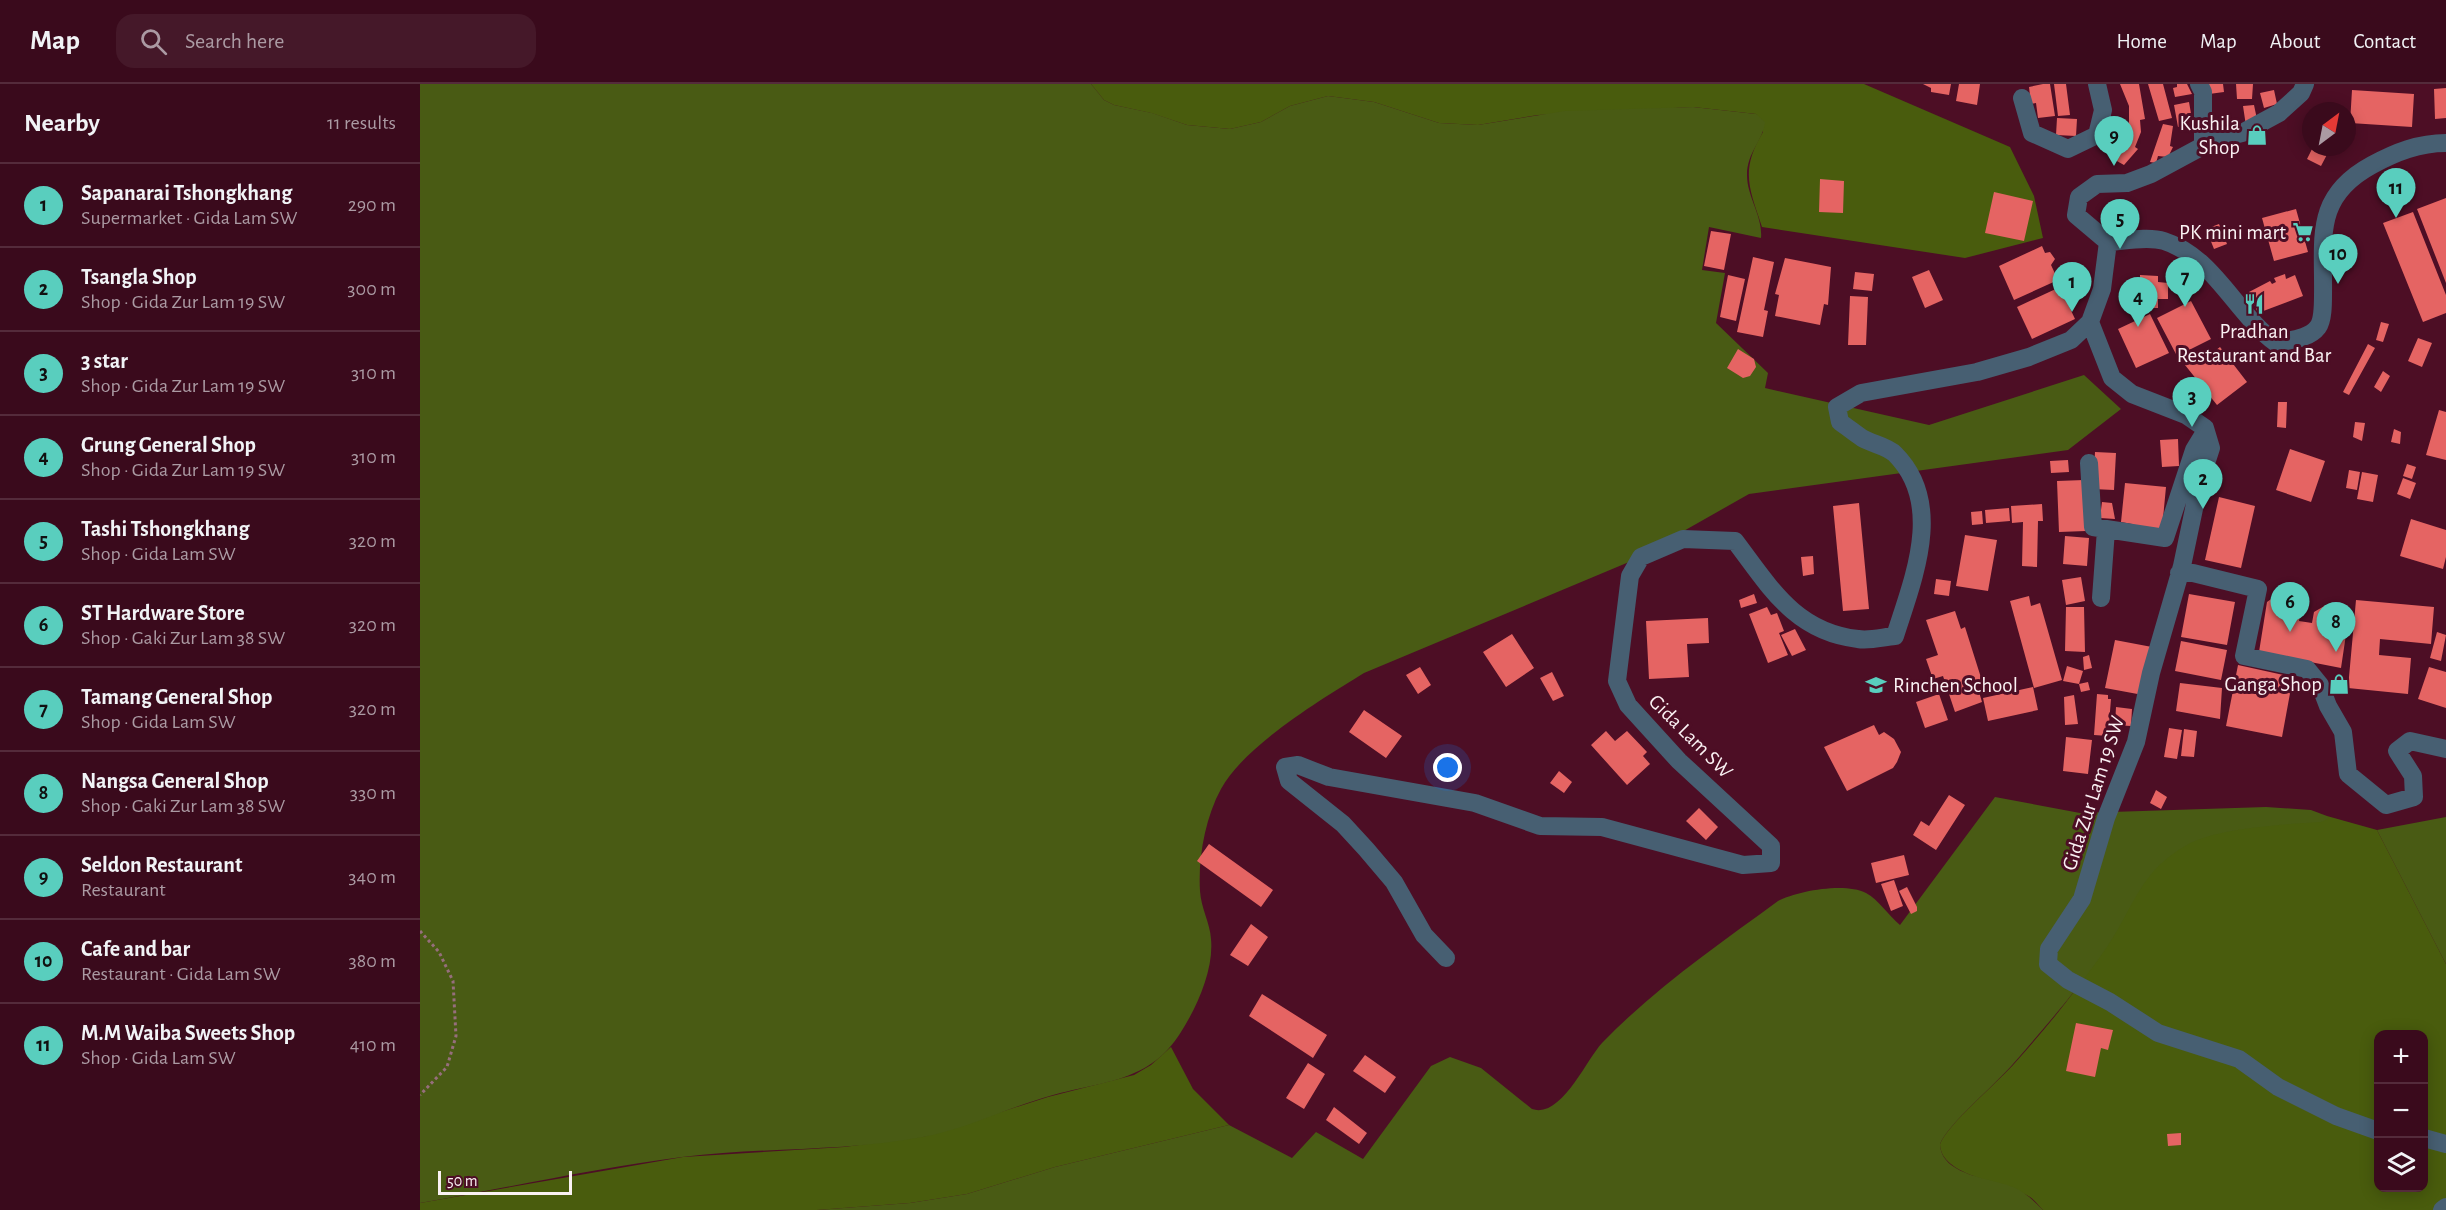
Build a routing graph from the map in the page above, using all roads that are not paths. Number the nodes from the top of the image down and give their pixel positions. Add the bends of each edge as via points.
1 (2097, 84) edge
2 (2199, 84) edge
3 (2305, 84) edge
4 (2022, 98) dead end
5 (2446, 143) edge
6 (2203, 146) junction
7 (2108, 242) junction
8 (2090, 322) junction
9 (2205, 432) junction
10 (2089, 463) dead end
11 (2106, 530) junction
12 (2179, 573) junction
13 (2101, 598) dead end
14 (2446, 749) edge
15 (1446, 957) dead end
16 (2374, 1129) edge
17 (2428, 1139) edge
18 (2446, 1144) edge
19 (2446, 1207) edge
20 (2442, 1210) edge

1 - 4 street via 2103,110 2097,135 2068,149 2032,134
2 - 6 street via 2203,92
3 - 6 street via 2301,93 2278,113 2242,133
5 - 7 street via 2397,152 2346,181 2330,206 2323,230 2323,305 2319,326 2306,336 2276,343 2257,329 2202,261 2163,240
6 - 7 street via 2151,174 2127,183 2097,184 2079,197 2076,215
7 - 8 street, Gida Lam SW via 2102,289
8 - 9 street via 2112,378 2132,394 2186,415
8 - 15 street, Gida Lam SW via 2071,340 2030,357 1977,372 1861,393 1837,407 1840,422 1894,453 1917,485 1922,505 1919,557 1895,636 1860,640 1829,634 1805,622 1777,596 1735,541 1683,538 1641,557 1630,576 1617,681 1628,705 1679,761 1771,846 1771,863 1743,865 1602,826 1540,826 1475,803 1329,777 1298,765 1285,766 1289,781 1343,824 1394,882 1424,935
9 - 11 street via 2194,450 2165,538
9 - 12 street, Gida Zur Lam 19 SW via 2211,448
10 - 11 street via 2093,527
11 - 13 street
12 - 14 street via 2258,589 2244,656 2307,669 2320,685 2343,732 2348,774 2386,805 2414,797 2413,776 2397,751 2410,741
12 - 16 street, Gida Zur Lam 19 SW via 2136,742 2106,818 2082,899 2049,949 2048,964 2158,1033 2239,1059 2278,1087 2336,1116
17 - 18 street
19 - 20 street

